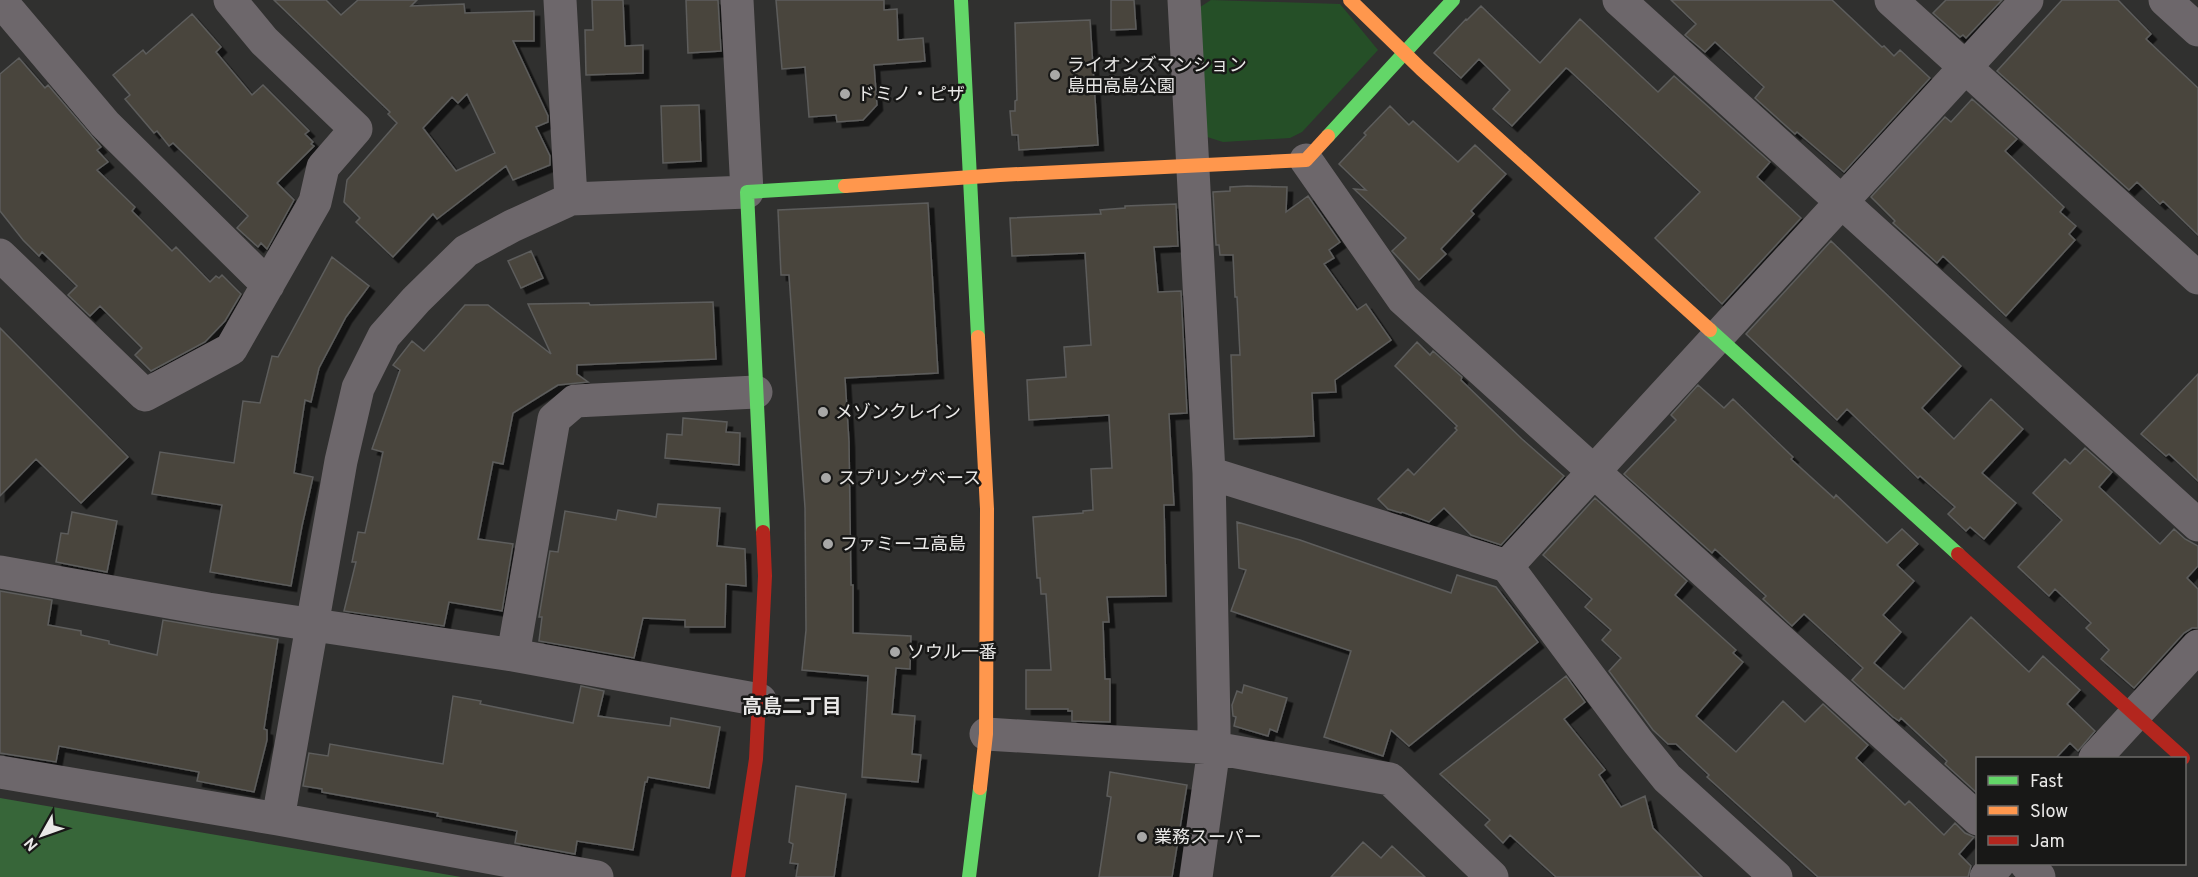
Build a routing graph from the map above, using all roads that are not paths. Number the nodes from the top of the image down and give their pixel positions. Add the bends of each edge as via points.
1 (0, 0) edge
2 (230, 0) edge
3 (560, 0) edge
4 (737, 0) edge
5 (961, 0) edge
6 (1184, 0) edge
7 (1350, 0) edge
8 (1453, 0) edge
9 (1618, 0) edge
10 (1891, 0) edge
11 (2027, 0) edge
12 (2164, 0) edge
13 (2198, 30) edge
14 (1405, 54) junction
15 (1965, 67) junction
16 (1306, 160) junction
17 (1192, 165) junction
18 (969, 178) junction
19 (747, 192) junction
20 (571, 199) junction
21 (1841, 202) junction
22 (0, 255) edge
23 (2198, 278) edge
24 (268, 285) junction
25 (1717, 338) junction
26 (756, 392) junction
27 (1209, 473) junction
28 (1593, 473) junction
29 (2198, 525) edge
30 (1507, 566) junction
31 (0, 572) edge
32 (313, 624) junction
33 (2198, 646) edge
34 (513, 655) junction
35 (759, 700) junction
36 (2135, 716) junction
37 (986, 734) junction
38 (1214, 748) junction
39 (2097, 757) edge
40 (2182, 757) edge
41 (2186, 761) edge
42 (0, 772) edge
43 (2198, 772) edge
44 (1976, 818) edge
45 (278, 819) junction
46 (1997, 865) edge
47 (2027, 865) edge
48 (541, 873) edge
49 (597, 877) edge
50 (738, 877) edge
51 (969, 877) edge
52 (1196, 877) edge
53 (1492, 877) edge
54 (1776, 877) edge
55 (1986, 877) edge
56 (2039, 877) edge

1 - 24 street via 105,124
2 - 24 street via 264,41 356,129 323,167 315,202
3 - 20 street
4 - 19 street
5 - 18 street
6 - 17 street
7 - 14 street
8 - 14 street
9 - 21 street
10 - 15 street
11 - 15 street
12 - 13 street
14 - 16 street
14 - 25 street
15 - 21 street
15 - 23 street
16 - 17 street
16 - 28 street via 1403,299
17 - 18 street
17 - 27 street
18 - 19 street
18 - 37 street via 987,509
19 - 20 street
19 - 26 street
20 - 32 street via 466,251 384,336 358,388 341,461
21 - 25 street
21 - 29 street
22 - 24 street via 145,395 231,349
25 - 28 street
25 - 36 street
26 - 34 street via 575,400 554,419
26 - 35 street via 765,576
27 - 30 street
27 - 38 street
28 - 30 street
28 - 44 street
30 - 54 street via 1667,778
31 - 32 street
32 - 34 street
32 - 45 street
33 - 36 street
34 - 35 street
35 - 50 street via 756,759
36 - 39 street
36 - 40 street
37 - 38 street
37 - 51 street
38 - 52 street
38 - 53 street via 1390,779
41 - 43 street
42 - 45 street
45 - 48 street
46 - 55 street
47 - 56 street
48 - 49 street

